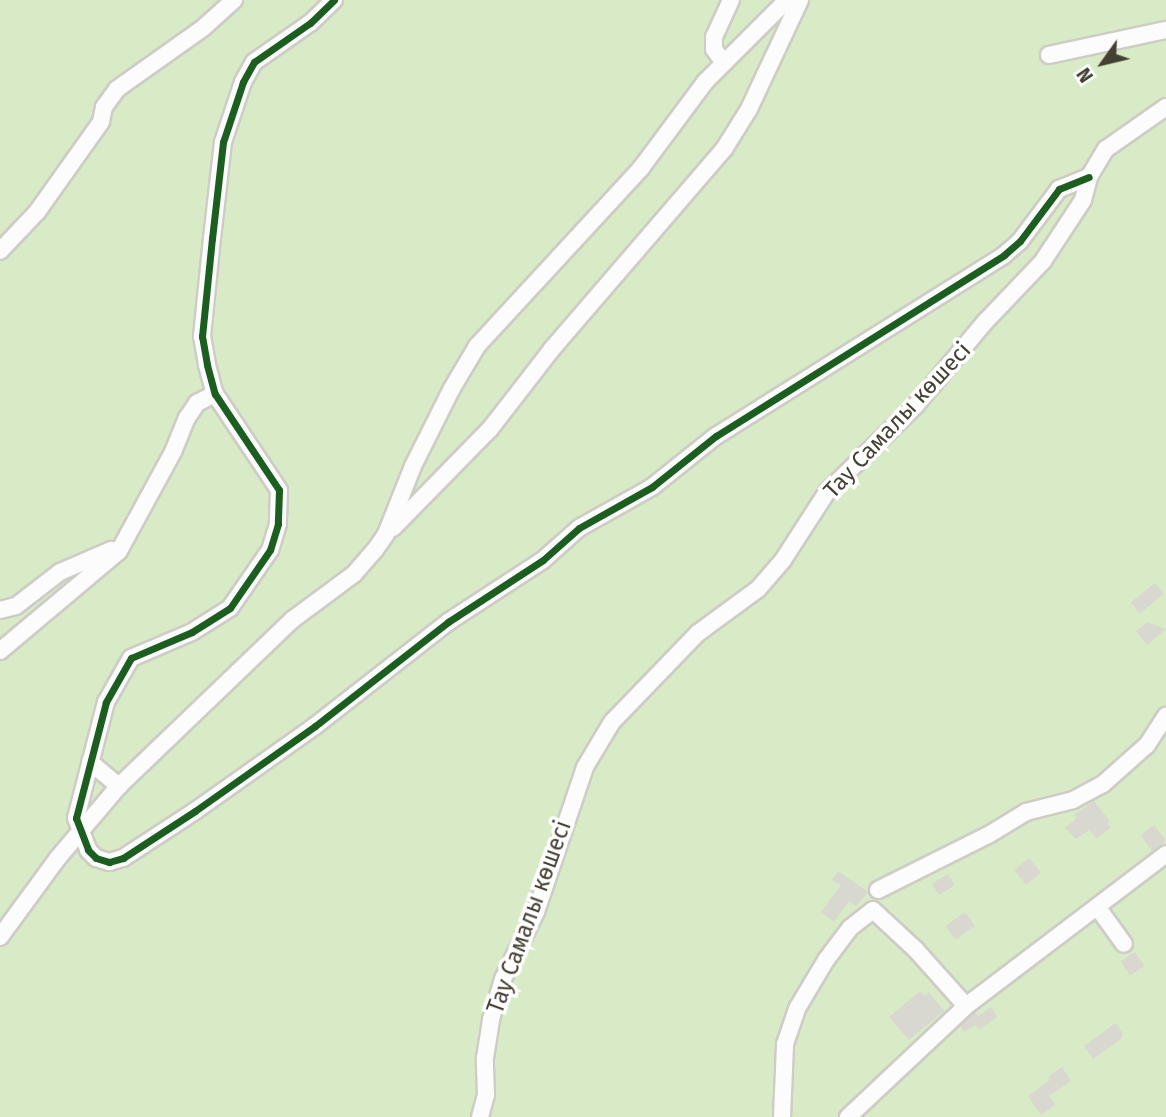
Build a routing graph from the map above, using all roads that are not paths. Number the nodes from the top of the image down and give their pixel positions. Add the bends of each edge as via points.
1 (234, 0) edge
2 (334, 0) edge
3 (731, 0) edge
4 (787, 0) edge
5 (800, 0) edge
6 (1166, 30) edge
7 (1049, 55) dead end
8 (724, 63) junction
9 (1166, 107) edge
10 (1089, 177) junction
11 (0, 251) edge
12 (215, 394) junction
13 (386, 534) junction
14 (122, 544) junction
15 (0, 610) edge
16 (0, 651) edge
17 (1166, 716) edge
18 (90, 762) junction
19 (120, 786) junction
20 (79, 832) junction
21 (1166, 854) edge
22 (878, 890) dead end
23 (1098, 908) junction
24 (0, 937) edge
25 (1124, 944) dead end
26 (966, 1006) junction
27 (480, 1117) edge
28 (782, 1117) edge
29 (848, 1117) edge

1 - 11 street via 117,89 104,107 101,122 37,212
2 - 12 street via 254,62 223,142 202,336
3 - 8 street via 714,37
4 - 8 street
5 - 13 street via 749,109 724,149 552,349 491,429
6 - 7 street
8 - 13 street via 641,168 477,346 413,466
9 - 10 street, Тау Самалы көшесі via 1106,149
10 - 20 street via 1059,188 1020,241 1004,254 716,436 652,487 579,528 543,560 447,622 315,726 123,858 109,862 96,858
10 - 27 street, Тау Самалы көшесі via 1083,200 1043,261 916,405 827,492 758,589 698,633 612,722 585,767 536,912 503,979 491,1019 486,1095
12 - 14 street via 197,403 187,418
12 - 18 street via 279,490 278,524 270,550 230,608 192,632 131,658 106,702
13 - 19 street via 354,574 292,620
14 - 15 street via 60,572 16,606
14 - 16 street
17 - 22 street via 1147,745 1103,784 1073,800 1026,812
18 - 19 street
18 - 20 street via 78,811
19 - 20 street
20 - 24 street
21 - 23 street
23 - 25 street
23 - 26 street
26 - 28 street via 873,910 850,928 798,1007 785,1044
26 - 29 street

